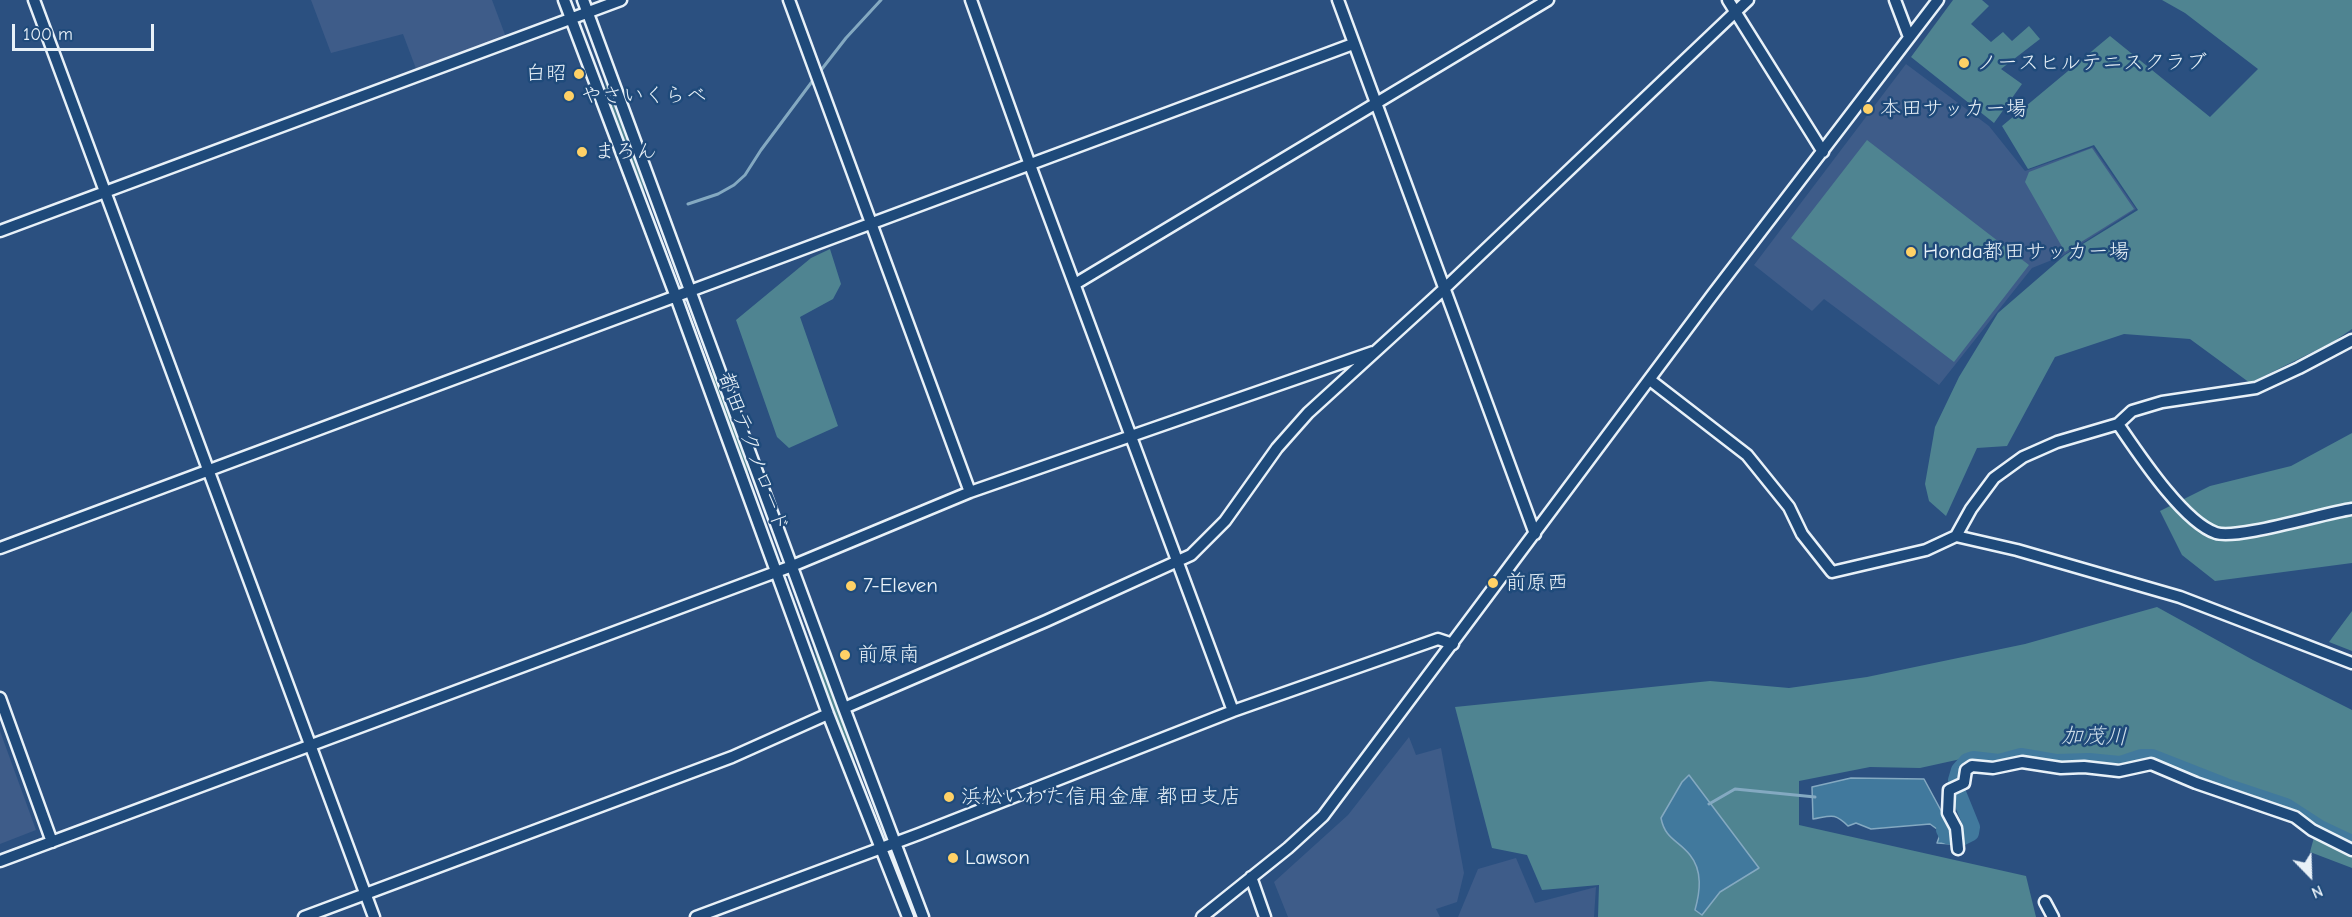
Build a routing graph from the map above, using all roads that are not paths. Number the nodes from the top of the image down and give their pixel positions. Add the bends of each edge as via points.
1 (34, 0) edge
2 (564, 0) edge
3 (583, 0) edge
4 (621, 0) edge
5 (789, 0) edge
6 (971, 0) edge
7 (1338, 0) edge
8 (1548, 0) edge
9 (1728, 0) edge
10 (1748, 0) edge
11 (1895, 0) edge
12 (1938, 0) edge
13 (588, 12) junction
14 (1736, 12) junction
15 (572, 19) junction
16 (1909, 38) junction
17 (1353, 44) junction
18 (1377, 103) junction
19 (1823, 152) junction
20 (1030, 165) junction
21 (105, 191) junction
22 (871, 224) junction
23 (0, 231) edge
24 (1075, 284) junction
25 (1445, 288) junction
26 (691, 291) junction
27 (676, 297) junction
28 (2352, 340) edge
29 (1373, 352) junction
30 (1650, 380) junction
31 (2118, 424) junction
32 (1131, 436) junction
33 (209, 472) junction
34 (970, 492) junction
35 (2352, 509) edge
36 (1535, 534) junction
37 (1956, 536) junction
38 (0, 548) edge
39 (1178, 562) junction
40 (792, 566) junction
41 (776, 572) junction
42 (1453, 644) junction
43 (2352, 663) edge
44 (0, 698) edge
45 (844, 708) junction
46 (1233, 711) junction
47 (828, 714) junction
48 (311, 746) junction
49 (52, 842) junction
50 (895, 843) junction
51 (882, 848) junction
52 (1958, 849) dead end
53 (2352, 850) edge
54 (0, 861) edge
55 (1251, 877) junction
56 (366, 894) junction
57 (2045, 902) dead end
58 (304, 917) edge
59 (374, 917) edge
60 (696, 917) edge
61 (908, 917) edge
62 (923, 917) edge
63 (1202, 917) edge
64 (1265, 917) edge
65 (2053, 917) edge

1 - 21 street
2 - 15 street, 都田テクノロード
3 - 13 street, 都田テクノロード
4 - 13 street
5 - 22 street
6 - 20 street
7 - 17 street
8 - 18 street
9 - 14 street
10 - 14 street
11 - 16 street
12 - 16 street
13 - 15 street
13 - 26 street, 都田テクノロード
14 - 19 street
14 - 25 street
15 - 21 street
15 - 27 street, 都田テクノロード
16 - 19 street
17 - 18 street
17 - 20 street
18 - 24 street
18 - 25 street
19 - 30 street
20 - 22 street
20 - 24 street
21 - 23 street
21 - 33 street
22 - 26 street
22 - 34 street
24 - 32 street
25 - 29 street
25 - 36 street
26 - 27 street
26 - 40 street, 都田テクノロード
27 - 33 street
27 - 41 street, 都田テクノロード
28 - 31 street via 2256,388 2162,402 2132,411
29 - 32 street
29 - 39 street via 1277,448 1203,545
30 - 36 street
30 - 37 street via 1747,455 1789,507 1802,534 1832,572 1926,550
31 - 35 street via 2196,522 2217,534 2248,532
31 - 37 street via 2057,442 2023,457 1994,478
32 - 34 street
32 - 39 street
33 - 38 street
33 - 48 street
34 - 40 street
36 - 42 street
37 - 43 street via 2196,602
39 - 45 street
39 - 46 street
40 - 41 street
40 - 45 street, 都田テクノロード
41 - 47 street, 都田テクノロード
41 - 48 street
42 - 46 street via 1438,639
42 - 55 street via 1323,816
44 - 49 street
45 - 50 street, 都田テクノロード
46 - 50 street
47 - 51 street, 都田テクノロード
47 - 56 street via 732,757
48 - 49 street
48 - 56 street
49 - 54 street
50 - 51 street
50 - 62 street, 都田テクノロード
51 - 60 street
51 - 61 street, 都田テクノロード
52 - 53 street via 1956,828 1948,813 1948,790 1964,783 1966,770 1972,766 1993,768 2022,762 2119,771 2151,764 2295,817
55 - 63 street
55 - 64 street
56 - 58 street
56 - 59 street
57 - 65 street

